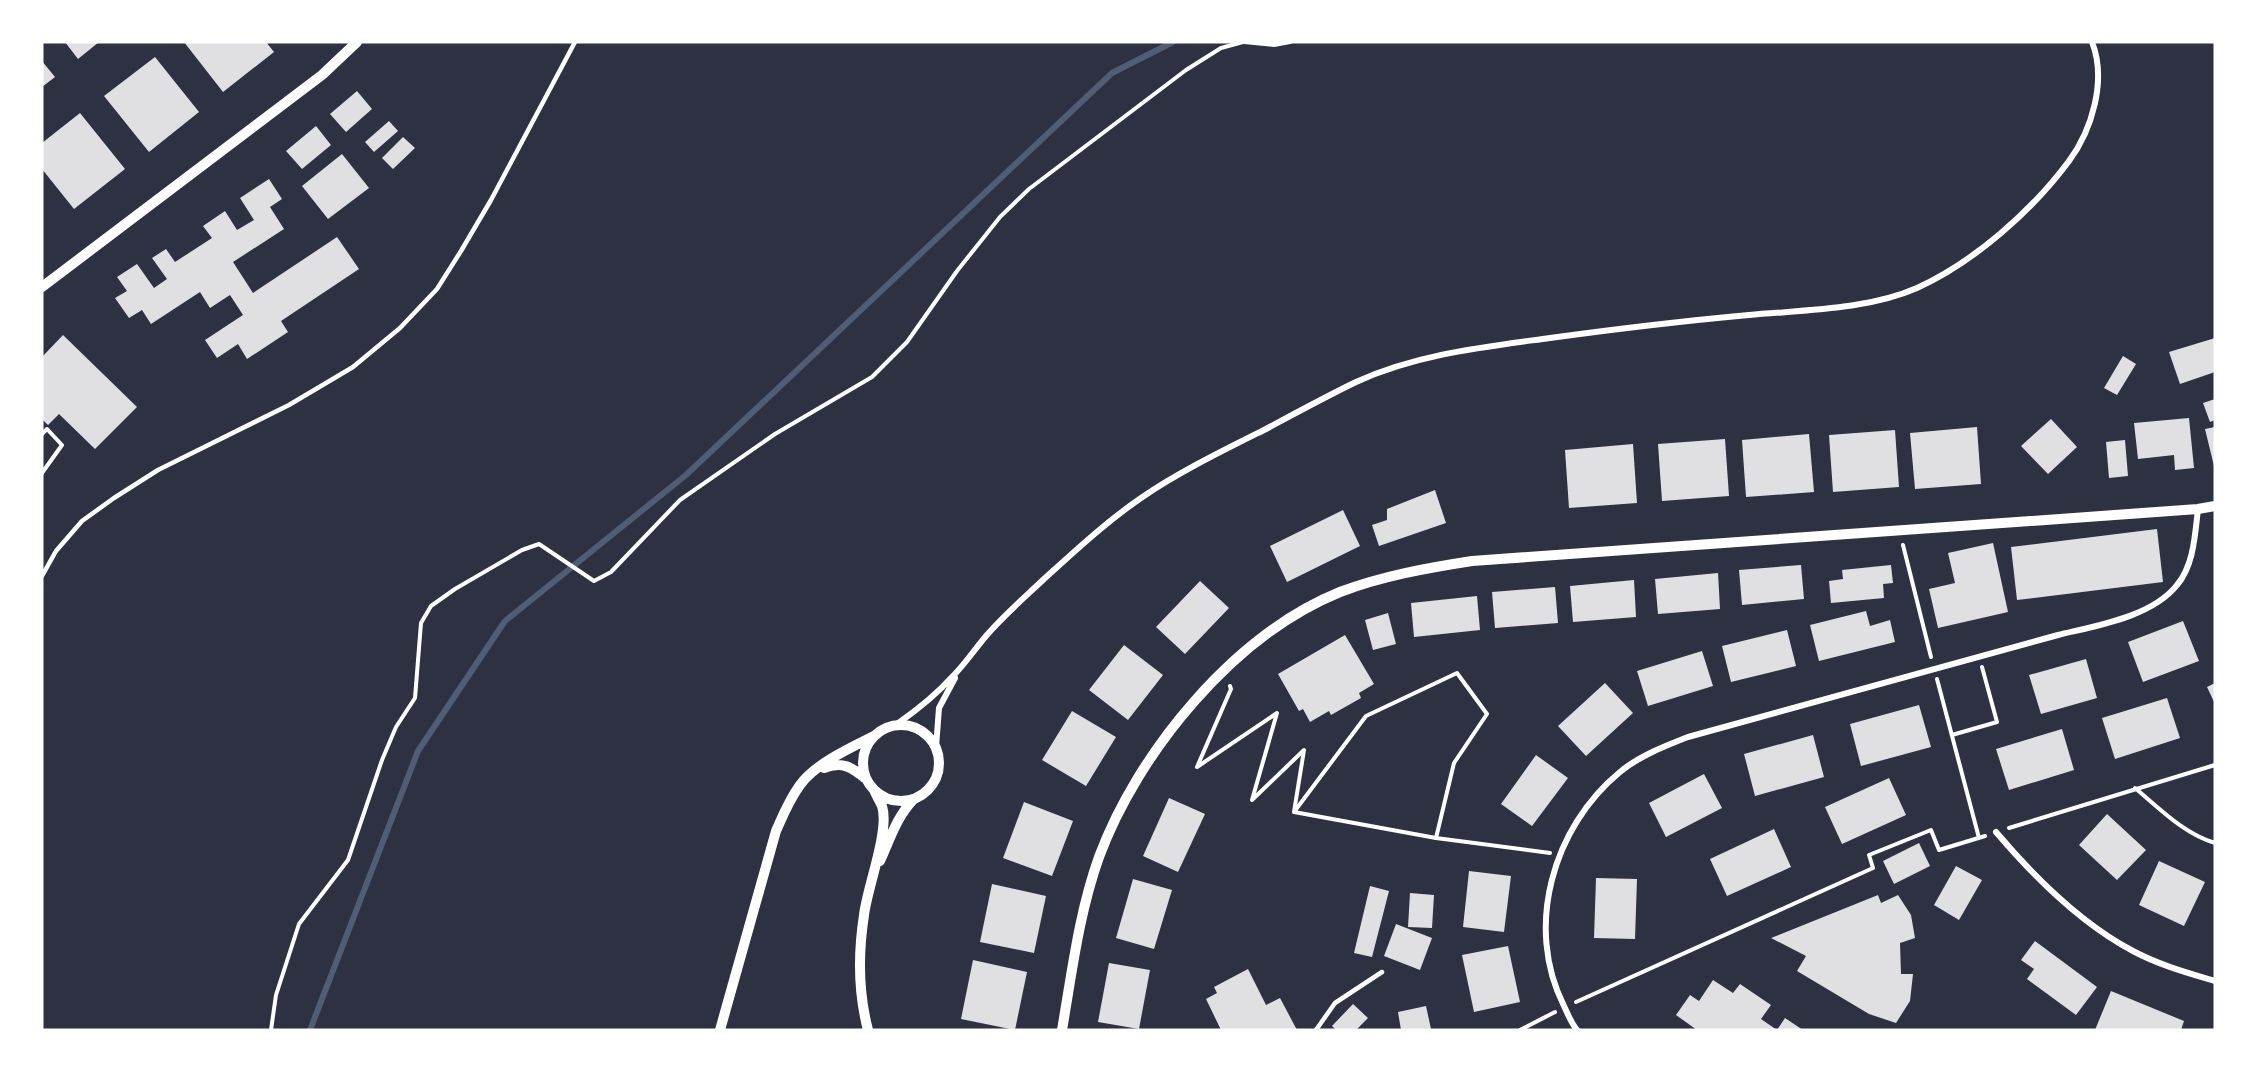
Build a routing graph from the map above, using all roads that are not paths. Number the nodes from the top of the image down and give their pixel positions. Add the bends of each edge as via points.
1 (357, 42) edge
2 (575, 42) edge
3 (2092, 42) edge
4 (42, 287) edge
5 (2215, 506) edge
6 (2198, 509) junction
7 (42, 576) edge
8 (961, 667) junction
9 (897, 724) junction
10 (874, 736) junction
11 (936, 747) junction
12 (812, 772) junction
13 (866, 780) junction
14 (874, 790) junction
15 (914, 799) junction
16 (1996, 832) road end
17 (870, 885) junction
18 (1382, 972) dead end
19 (2215, 981) edge
20 (720, 1030) edge
21 (868, 1030) edge
22 (1062, 1030) edge
23 (1316, 1030) edge
24 (1577, 1030) edge

1 - 4 street via 322,75
2 - 7 lane via 461,251 437,290 400,328 353,367 289,405 158,470 114,498 82,521 56,551
3 - 8 street via 2096,100 2077,150 2052,185 1997,236 1946,273 1885,299 1497,345 1434,356 1356,382 1138,500 1042,581
5 - 6 street
6 - 22 street via 1472,561 1378,580 1339,593 1265,635 1225,670 1176,723 1144,769 1117,816 1085,901
6 - 24 street via 2192,551 2177,586 2141,611 1688,736 1654,750 1621,771 1594,796 1572,829 1550,883 1545,913 1549,967
8 - 9 street via 927,702
8 - 11 street via 939,708
9 - 10 street
9 - 11 street via 920,729
10 - 12 street
10 - 13 street via 863,757
11 - 15 street via 938,772 925,792
12 - 13 street via 842,764 854,768
12 - 20 street via 801,783 776,831
13 - 14 street
14 - 15 street via 893,800
14 - 17 street via 883,807 884,826
15 - 17 street via 897,822
16 - 19 street via 2026,868 2094,927 2134,952
17 - 21 street via 862,926 859,978
18 - 23 lane via 1335,1003

